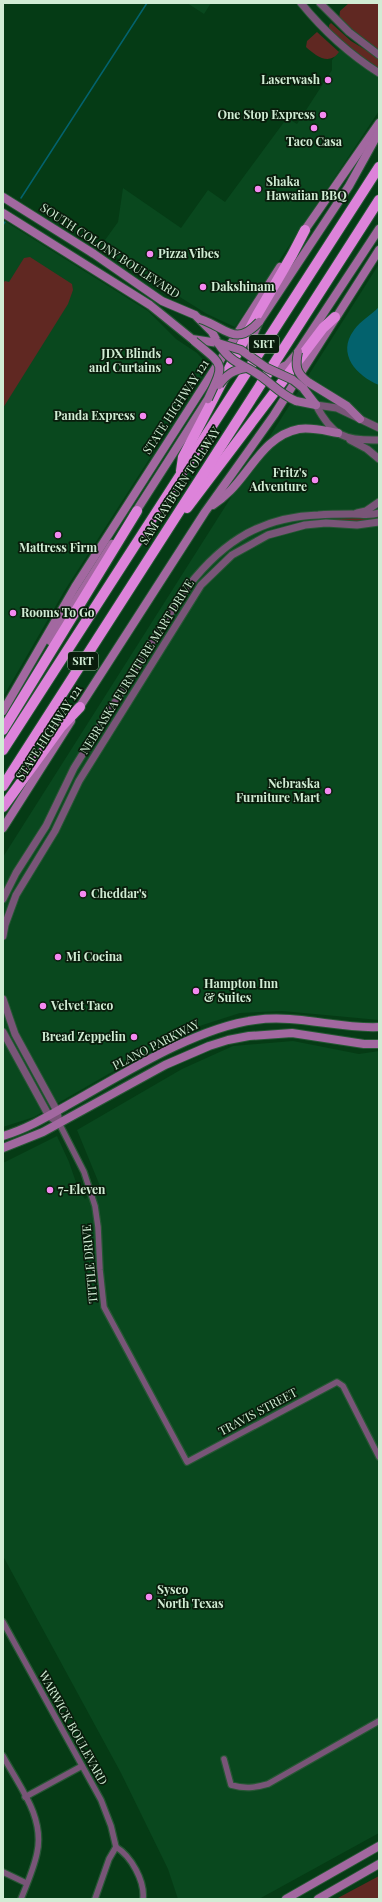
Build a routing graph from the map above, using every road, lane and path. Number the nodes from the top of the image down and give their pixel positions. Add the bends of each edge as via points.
1 (300, 3) edge
2 (320, 3) edge
3 (379, 55) edge
4 (379, 73) edge
5 (379, 123) edge
6 (379, 132) edge
7 (379, 167) edge
8 (3, 197) edge
9 (379, 200) edge
10 (3, 213) edge
11 (379, 229) edge
12 (305, 230) junction
13 (379, 250) edge
14 (103, 260) junction
15 (95, 271) junction
16 (197, 317) junction
17 (336, 317) junction
18 (259, 322) junction
19 (194, 341) junction
20 (218, 343) junction
21 (298, 352) junction
22 (252, 358) junction
23 (246, 368) junction
24 (274, 371) junction
25 (306, 385) junction
26 (208, 399) junction
27 (316, 405) junction
28 (360, 419) junction
29 (379, 428) edge
30 (338, 433) junction
31 (350, 440) junction
32 (379, 440) edge
33 (379, 459) edge
34 (180, 474) junction
35 (379, 502) edge
36 (137, 511) junction
37 (205, 512) junction
38 (379, 513) edge
39 (353, 514) junction
40 (379, 522) edge
41 (163, 537) junction
42 (26, 674) junction
43 (80, 707) junction
44 (3, 711) edge
45 (3, 730) edge
46 (3, 750) edge
47 (3, 786) edge
48 (3, 807) edge
49 (3, 828) edge
50 (3, 899) edge
51 (3, 936) edge
52 (3, 999) edge
53 (379, 1027) edge
54 (3, 1032) edge
55 (379, 1044) edge
56 (57, 1111) junction
57 (49, 1116) junction
58 (59, 1123) junction
59 (3, 1136) edge
60 (3, 1148) edge
61 (379, 1457) edge
62 (187, 1462) joint
63 (3, 1622) edge
64 (379, 1721) edge
65 (224, 1759) dead end
66 (4, 1760) edge
67 (82, 1766) junction
68 (25, 1797) junction
69 (379, 1846) edge
70 (116, 1847) junction
71 (379, 1864) edge
72 (3, 1872) edge
73 (26, 1883) junction
74 (21, 1899) edge
75 (95, 1899) edge
76 (142, 1899) edge
77 (286, 1899) edge
78 (318, 1899) edge

1 - 4 street via 319,25 347,50
2 - 3 street
5 - 12 main road, STATE HIGHWAY 121
6 - 18 main road via 349,186
7 - 34 highway, SAM RAYBURN TOLLWAY / SRT
8 - 14 main road, SOUTH COLONY BOULEVARD
9 - 41 highway, SAM RAYBURN TOLLWAY / SRT
10 - 15 main road, SOUTH COLONY BOULEVARD
11 - 21 main road
12 - 34 highway via 257,315 183,457
12 - 42 main road, STATE HIGHWAY 121 via 75,587
13 - 17 main road, STATE HIGHWAY 121
14 - 15 main road
14 - 16 main road, SOUTH COLONY BOULEVARD via 162,301
15 - 19 main road, SOUTH COLONY BOULEVARD via 164,314
16 - 18 main road, bridge via 239,336 251,331
16 - 20 main road, SOUTH COLONY BOULEVARD via 212,332
17 - 37 main road, STATE HIGHWAY 121 via 274,415
17 - 41 highway via 323,328 199,494
18 - 22 main road, bridge via 251,340
19 - 20 main road
19 - 26 main road, SOUTH COLONY BOULEVARD, bridge via 213,356 220,366 220,373
20 - 22 main road, bridge via 241,350
20 - 23 main road, SOUTH COLONY BOULEVARD, bridge via 229,357
21 - 24 main road via 287,365
21 - 25 main road, bridge via 297,372
22 - 24 main road, bridge
23 - 26 main road, bridge via 225,376
23 - 27 main road, SOUTH COLONY BOULEVARD, bridge via 262,377 278,392 296,401
24 - 25 main road, bridge
25 - 27 main road
25 - 28 main road via 347,406
26 - 36 main road
27 - 28 street via 337,408
27 - 30 street via 323,418
28 - 29 street
30 - 31 street
30 - 37 main road via 309,429 298,430 277,438 268,445 230,492
31 - 32 street
31 - 33 street
34 - 46 highway, SAM RAYBURN TOLLWAY / SRT
35 - 39 street via 366,511
36 - 42 main road via 102,557 52,638
36 - 45 highway
37 - 43 main road, STATE HIGHWAY 121
38 - 39 street, NEBRASKA FURNITURE MART DRIVE via 367,516
39 - 50 street, NEBRASKA FURNITURE MART DRIVE via 298,517 262,526 224,547 198,573 74,768 46,826
40 - 51 street, NEBRASKA FURNITURE MART DRIVE via 357,525 305,525 268,535 232,555 201,585 79,781 55,831 16,895
41 - 47 highway, SAM RAYBURN TOLLWAY / SRT
42 - 44 main road, STATE HIGHWAY 121
43 - 48 highway via 61,727
43 - 49 main road, STATE HIGHWAY 121
52 - 56 street via 15,1034
53 - 56 main road, PLANO PARKWAY via 359,1028 291,1019 257,1019 228,1026 168,1050
54 - 57 street
55 - 58 main road, PLANO PARKWAY via 292,1033 228,1040 165,1066
56 - 57 main road, PLANO PARKWAY
56 - 58 street
57 - 58 street
57 - 59 main road, PLANO PARKWAY
58 - 60 main road, PLANO PARKWAY via 26,1140
58 - 62 street, TITTLE DRIVE via 84,1172 95,1206 104,1307
61 - 62 street, TRAVIS STREET via 343,1386 337,1382
63 - 67 street, WARWICK BOULEVARD
64 - 65 street via 268,1784 253,1788 242,1789 231,1785
66 - 68 street
67 - 68 street
67 - 70 street, WARWICK BOULEVARD via 106,1813
68 - 73 street via 36,1820 39,1836 36,1858
69 - 77 main road
70 - 75 street via 108,1859
70 - 76 street via 128,1856 131,1862 142,1886
71 - 78 main road
72 - 73 street
73 - 74 street

